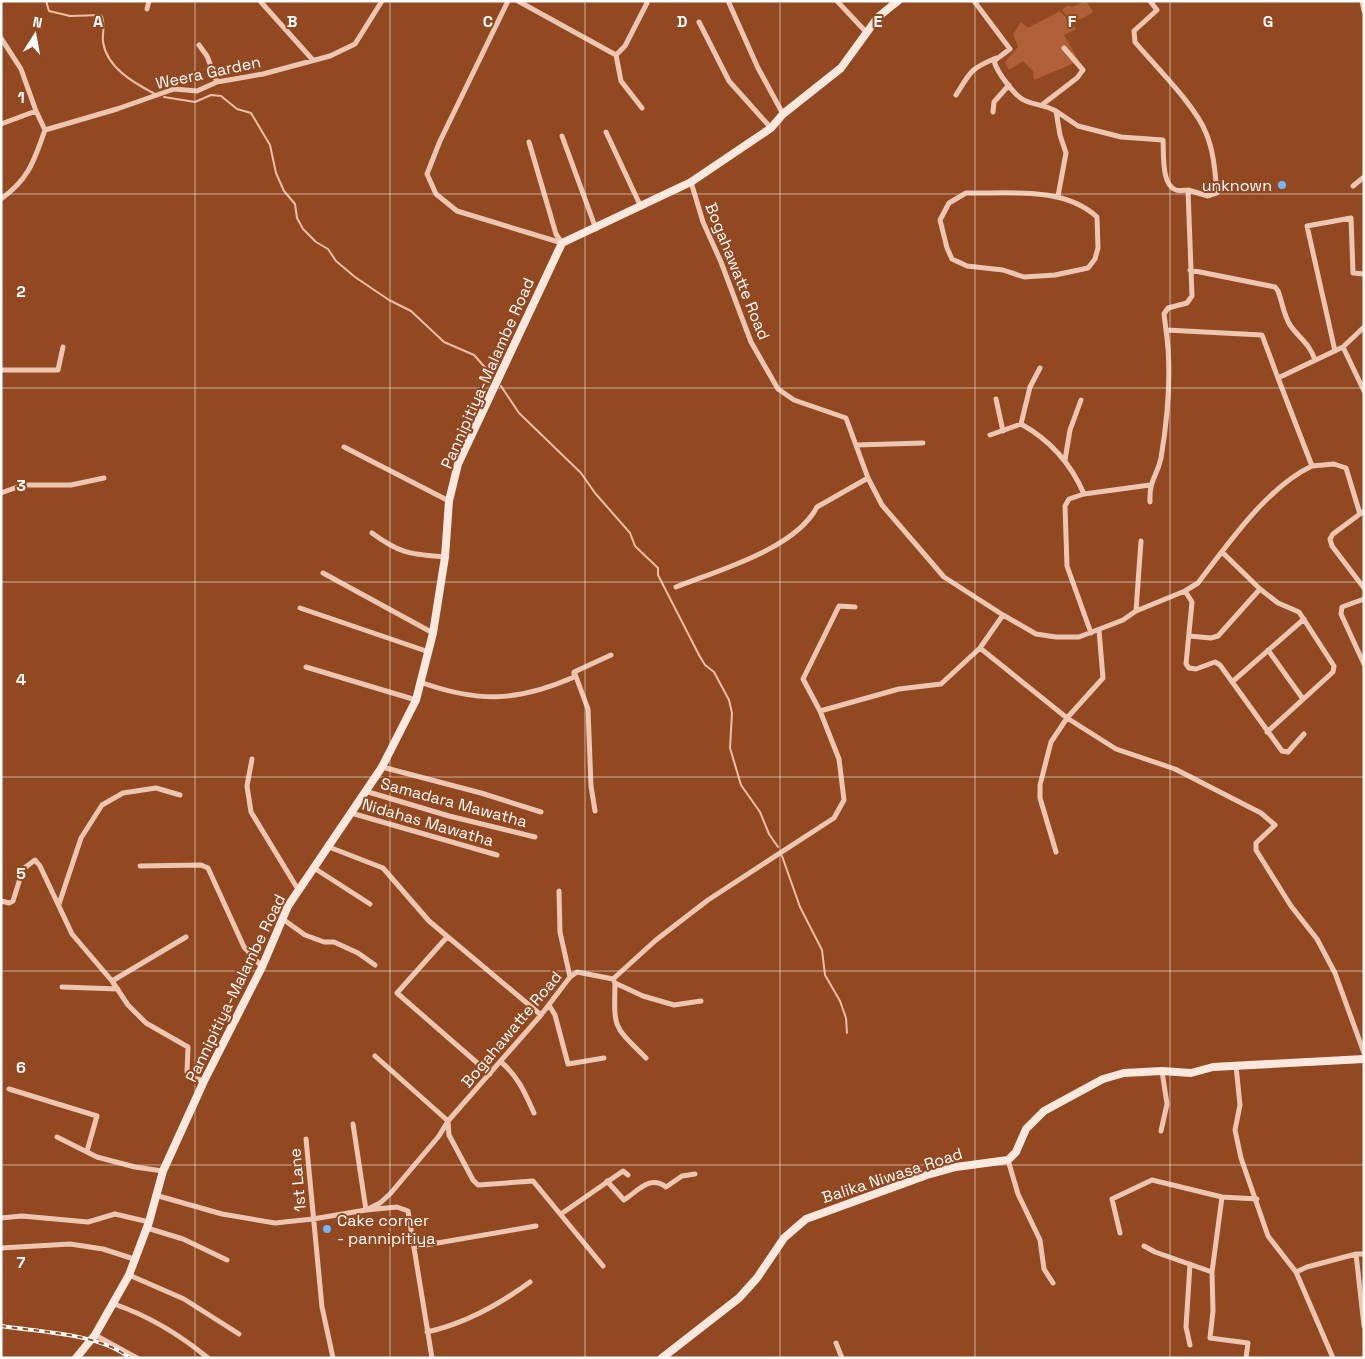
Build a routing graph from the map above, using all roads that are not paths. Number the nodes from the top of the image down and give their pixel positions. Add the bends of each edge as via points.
1 (149, 1) edge
2 (260, 1) edge
3 (382, 1) edge
4 (509, 1) edge
5 (518, 1) edge
6 (837, 1) edge
7 (898, 1) edge
8 (974, 1) edge
9 (1150, 1) edge
10 (1362, 1) edge
11 (729, 3) dead end
12 (647, 4) dead end
13 (147, 9) dead end
14 (1364, 11) edge
15 (699, 22) dead end
16 (867, 33) junction
17 (1, 38) edge
18 (199, 45) dead end
19 (1064, 48) dead end
20 (616, 55) junction
21 (998, 57) junction
22 (312, 59) junction
23 (218, 82) junction
24 (1009, 85) junction
25 (956, 95) dead end
26 (1043, 104) junction
27 (642, 108) dead end
28 (36, 111) junction
29 (1056, 111) junction
30 (993, 112) dead end
31 (783, 114) junction
32 (1, 124) edge
33 (771, 128) junction
34 (45, 130) junction
35 (606, 132) dead end
36 (562, 136) dead end
37 (529, 142) dead end
38 (1364, 178) edge
39 (691, 182) junction
40 (1353, 186) dead end
41 (1188, 190) junction
42 (1058, 196) junction
43 (1, 199) edge
44 (641, 207) junction
45 (596, 229) junction
46 (562, 243) junction
47 (1190, 270) junction
48 (1364, 274) edge
49 (1364, 327) edge
50 (1166, 330) junction
51 (63, 347) dead end
52 (1343, 347) junction
53 (1335, 350) junction
54 (1315, 360) junction
55 (1040, 368) dead end
56 (1, 370) edge
57 (1278, 378) junction
58 (1364, 391) edge
59 (996, 399) dead end
60 (1081, 400) dead end
61 (1021, 424) junction
62 (1003, 431) junction
63 (990, 435) dead end
64 (923, 443) dead end
65 (856, 445) junction
66 (344, 447) dead end
67 (1065, 460) junction
68 (1312, 466) junction
69 (104, 478) dead end
70 (868, 478) junction
71 (1150, 485) junction
72 (1, 493) edge
73 (1084, 494) junction
74 (449, 501) junction
75 (1150, 502) dead end
76 (1362, 512) edge
77 (372, 533) dead end
78 (1141, 541) dead end
79 (1222, 552) junction
80 (445, 557) junction
81 (323, 574) dead end
82 (676, 587) dead end
83 (1364, 588) edge
84 (1260, 589) junction
85 (1185, 591) junction
86 (1364, 600) edge
87 (855, 607) dead end
88 (300, 608) dead end
89 (1136, 611) junction
90 (1003, 616) junction
91 (1304, 620) junction
92 (1099, 630) junction
93 (1091, 632) junction
94 (433, 633) junction
95 (1189, 636) junction
96 (980, 648) junction
97 (1268, 650) junction
98 (429, 652) junction
99 (611, 655) dead end
100 (1364, 664) edge
101 (306, 667) dead end
102 (574, 672) junction
103 (420, 682) junction
104 (1232, 682) junction
105 (1303, 699) junction
106 (416, 700) junction
107 (820, 711) junction
108 (1067, 718) junction
109 (1267, 732) junction
110 (1304, 734) dead end
111 (252, 759) dead end
112 (382, 767) junction
113 (365, 791) junction
114 (180, 795) dead end
115 (595, 811) dead end
116 (351, 812) junction
117 (541, 812) dead end
118 (535, 837) dead end
119 (328, 847) junction
120 (1056, 852) dead end
121 (497, 855) dead end
122 (140, 866) dead end
123 (314, 868) junction
124 (559, 890) dead end
125 (299, 891) junction
126 (1, 901) edge
127 (59, 904) junction
128 (370, 904) dead end
129 (284, 920) junction
130 (186, 937) dead end
131 (447, 937) junction
132 (375, 965) dead end
133 (262, 967) junction
134 (570, 977) junction
135 (112, 981) junction
136 (614, 981) junction
137 (62, 987) dead end
138 (118, 989) junction
139 (701, 1001) dead end
140 (549, 1005) junction
141 (541, 1015) junction
142 (1364, 1053) edge
143 (375, 1056) dead end
144 (604, 1058) dead end
145 (646, 1058) dead end
146 (1364, 1059) edge
147 (501, 1062) junction
148 (1236, 1066) junction
149 (1162, 1071) junction
150 (490, 1074) junction
151 (204, 1081) junction
152 (9, 1089) dead end
153 (534, 1113) dead end
154 (448, 1121) junction
155 (353, 1124) dead end
156 (1161, 1131) dead end
157 (57, 1137) dead end
158 (306, 1139) dead end
159 (87, 1151) junction
160 (1008, 1160) junction
161 (163, 1171) junction
162 (695, 1174) dead end
163 (628, 1175) dead end
164 (607, 1182) junction
165 (155, 1195) junction
166 (1222, 1197) junction
167 (1256, 1199) junction
168 (366, 1210) junction
169 (561, 1214) junction
170 (1, 1218) edge
171 (314, 1219) junction
172 (148, 1225) junction
173 (536, 1226) dead end
174 (1120, 1233) dead end
175 (1144, 1246) dead end
176 (414, 1247) junction
177 (1, 1248) edge
178 (1356, 1254) junction
179 (1364, 1254) edge
180 (134, 1258) junction
181 (227, 1260) dead end
182 (1190, 1264) junction
183 (603, 1266) dead end
184 (1212, 1272) junction
185 (1296, 1272) junction
186 (129, 1275) junction
187 (530, 1282) dead end
188 (1053, 1283) dead end
189 (114, 1304) junction
190 (1364, 1326) edge
191 (427, 1332) junction
192 (238, 1334) dead end
193 (95, 1335) junction
194 (836, 1343) dead end
195 (1190, 1345) dead end
196 (76, 1358) edge
197 (137, 1358) edge
198 (208, 1358) edge
199 (333, 1358) edge
200 (432, 1358) edge
201 (662, 1358) edge
202 (842, 1358) edge
203 (1246, 1358) edge
204 (1333, 1358) edge

1 - 13 street
2 - 22 street
3 - 22 street, Weera Garden via 354,44 330,56
4 - 46 street via 427,174 436,194 457,211
5 - 20 street
6 - 16 street
7 - 16 street via 878,17
8 - 21 street via 1010,49
9 - 41 street via 1157,10 1134,31 1135,42 1205,130 1212,152 1217,193 1208,196
10 - 14 street
11 - 31 street
12 - 20 street via 625,46
15 - 33 street via 729,81
16 - 31 street via 841,68
17 - 28 street via 22,69
18 - 23 street
19 - 26 street via 1083,70
20 - 27 street via 621,81
21 - 24 street via 994,62 999,76
21 - 25 street via 973,69
22 - 23 street, Weera Garden via 263,74
23 - 34 street, Weera Garden via 197,91 174,89
24 - 26 street via 1025,101
24 - 30 street via 994,102
26 - 29 street
28 - 32 street
28 - 34 street
29 - 41 street via 1078,126 1121,137 1163,140 1166,176 1170,185 1176,190
29 - 42 street via 1066,153
31 - 33 street
33 - 39 street
34 - 43 street via 32,168 13,191
35 - 44 street
36 - 45 street
37 - 46 street via 556,234
38 - 40 street
39 - 44 street
39 - 65 street, Bogahawatte Road via 703,222 751,342 778,389 794,400 846,418
41 - 47 street
42 - 42 street via 1084,206 1097,218 1098,248 1088,268 1024,277 1003,270 967,266 952,258 946,248 940,220 949,203 966,193
44 - 45 street
45 - 46 street
46 - 74 street, Pannipitiya-Malambe Road via 458,464
47 - 50 street via 1192,296 1187,303 1168,308 1164,314
47 - 54 street via 1275,287 1289,324 1312,350
48 - 53 street via 1353,273 1352,218 1307,226
49 - 52 street
50 - 57 street via 1262,335
50 - 71 street via 1170,358 1168,396 1160,460
51 - 56 street via 58,370
52 - 53 street
52 - 58 street
53 - 54 street
54 - 57 street
55 - 61 street via 1030,387
57 - 68 street
59 - 62 street
60 - 67 street via 1070,430
61 - 62 street
61 - 67 street via 1034,431
62 - 63 street
64 - 65 street
65 - 70 street, Bogahawatte Road
66 - 74 street
67 - 73 street
68 - 76 street via 1334,464 1346,468
68 - 79 street, Bogahawatte Road via 1256,510
69 - 72 street via 71,485 23,485
70 - 82 street via 817,506 813,515 776,547
70 - 90 street, Bogahawatte Road via 882,506 944,577
71 - 73 street
71 - 75 street
73 - 93 street via 1069,499 1065,506 1067,566
74 - 80 street, Pannipitiya-Malambe Road
76 - 83 street via 1330,539
77 - 80 street via 392,548 408,554
78 - 89 street
79 - 84 street
79 - 85 street, Bogahawatte Road via 1198,583
80 - 94 street, Pannipitiya-Malambe Road
81 - 94 street
84 - 91 street via 1278,603 1299,612
84 - 95 street via 1218,636
85 - 89 street, Bogahawatte Road
85 - 95 street via 1192,602
86 - 100 street via 1342,607 1341,614
87 - 107 street via 839,606 803,679
88 - 98 street
89 - 92 street, Bogahawatte Road
90 - 93 street, Bogahawatte Road via 1036,634 1079,637
90 - 96 street
91 - 97 street
91 - 105 street via 1334,666 1333,672
92 - 93 street, Bogahawatte Road
92 - 108 street via 1103,678
94 - 98 street, Pannipitiya-Malambe Road
95 - 104 street via 1186,664 1189,668 1196,669 1215,662
96 - 107 street via 941,684 899,689
96 - 108 street
97 - 104 street
97 - 105 street
98 - 103 street, Pannipitiya-Malambe Road
99 - 102 street
101 - 106 street
102 - 103 street via 574,677 563,682 513,696 482,698 450,693
102 - 115 street via 588,709
103 - 106 street, Pannipitiya-Malambe Road
104 - 109 street
105 - 109 street
106 - 112 street, Pannipitiya-Malambe Road
107 - 136 street via 838,759 844,800 834,818 708,900 656,940
108 - 120 street via 1051,742 1040,785 1040,798
108 - 142 street via 1116,749 1175,770 1261,813 1275,825 1256,843 1256,850 1291,906 1317,939 1335,973
109 - 110 street via 1282,751 1288,752
111 - 125 street via 246,786 251,812
112 - 113 street, Pannipitiya-Malambe Road
112 - 117 street
113 - 116 street, Pannipitiya-Malambe Road
113 - 118 street, Samadara Mawatha
114 - 127 street via 156,788 123,793 102,805 81,838
116 - 119 street, Pannipitiya-Malambe Road
116 - 121 street, Nidahas Mawatha
119 - 123 street, Pannipitiya-Malambe Road
119 - 131 street via 383,868
122 - 133 street via 201,865 208,868 244,947
123 - 125 street, Pannipitiya-Malambe Road
123 - 128 street
124 - 134 street via 560,932
125 - 129 street, Pannipitiya-Malambe Road via 288,906
126 - 127 street via 13,901 23,869 35,860
127 - 135 street via 72,934
129 - 132 street via 305,935 334,942
129 - 133 street, Pannipitiya-Malambe Road
130 - 135 street
131 - 141 street
131 - 150 street via 398,993
133 - 151 street, Pannipitiya-Malambe Road
134 - 136 street, Bogahawatte Road via 577,972
134 - 140 street, Bogahawatte Road
135 - 138 street
136 - 139 street, Bogahawatte Road via 643,996 674,1004
136 - 145 street via 617,1029
137 - 138 street
138 - 151 street via 146,1023 188,1047 187,1072 190,1077
140 - 141 street, Bogahawatte Road
140 - 144 street via 555,1015 568,1064
141 - 147 street, Bogahawatte Road
143 - 154 street
146 - 148 street
147 - 150 street, Bogahawatte Road
147 - 153 street via 522,1086
148 - 149 street via 1190,1073
148 - 167 street via 1240,1105 1235,1130
149 - 156 street via 1167,1104
149 - 160 street via 1124,1073 1104,1079 1044,1111 1030,1124 1016,1152
150 - 154 street, Bogahawatte Road
151 - 161 street, Pannipitiya-Malambe Road
152 - 159 street via 97,1116
154 - 168 street, Bogahawatte Road via 390,1194
154 - 169 street via 449,1135 478,1185 533,1181
155 - 168 street
157 - 159 street
158 - 171 street, 1st Lane
159 - 161 street via 97,1157
160 - 188 street via 1018,1194 1040,1240 1044,1269
160 - 201 street, Balika Niwasa Road via 956,1167 927,1175 806,1219 784,1238 758,1278 739,1298
161 - 165 street, Pannipitiya-Malambe Road
162 - 164 street via 682,1176 666,1187 652,1181 624,1200
163 - 164 street via 623,1171
164 - 169 street
165 - 171 street, Bogahawatte Road via 222,1214 275,1223
165 - 172 street, Pannipitiya-Malambe Road
166 - 167 street
166 - 174 street via 1152,1180 1112,1199
166 - 184 street
167 - 185 street via 1268,1236
168 - 171 street, Bogahawatte Road
168 - 176 street via 397,1207 408,1211
169 - 183 street
170 - 172 street via 22,1216 88,1222 115,1214
171 - 199 street, 1st Lane via 322,1307
172 - 180 street, Pannipitiya-Malambe Road
172 - 181 street
173 - 176 street
175 - 182 street
176 - 191 street
177 - 180 street via 70,1244
178 - 179 street
178 - 185 street
178 - 190 street
180 - 186 street, Pannipitiya-Malambe Road
182 - 184 street
182 - 195 street via 1186,1328
184 - 203 street via 1210,1338 1248,1343
185 - 204 street
186 - 189 street, Pannipitiya-Malambe Road
186 - 192 street via 184,1299
187 - 191 street via 489,1308
189 - 193 street, Pannipitiya-Malambe Road
189 - 198 street via 145,1315
191 - 200 street
193 - 196 street, Pannipitiya-Malambe Road
193 - 197 street
194 - 202 street

